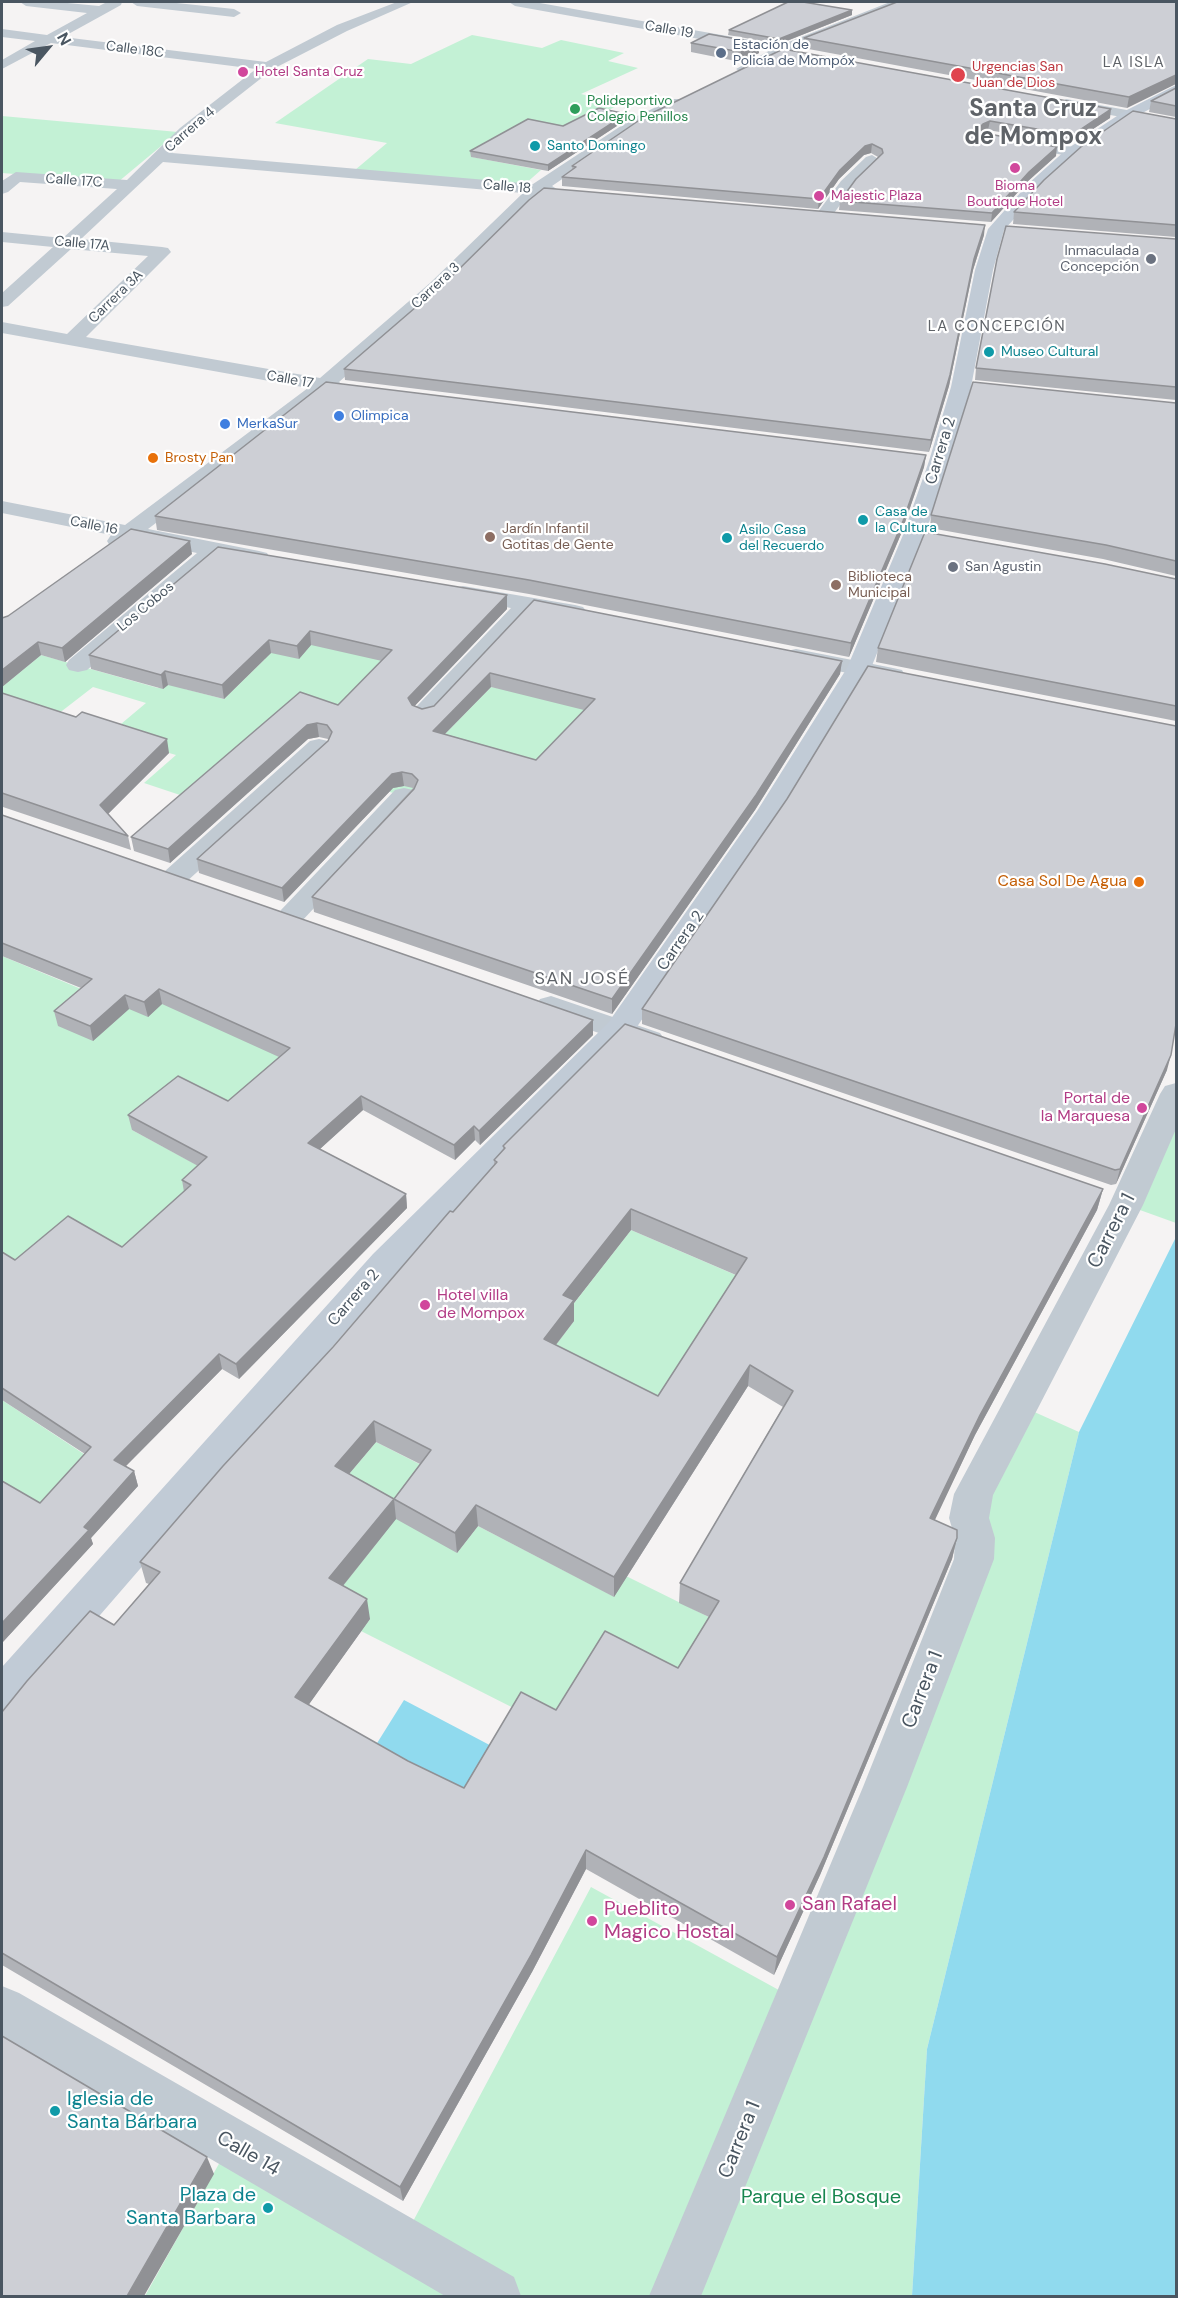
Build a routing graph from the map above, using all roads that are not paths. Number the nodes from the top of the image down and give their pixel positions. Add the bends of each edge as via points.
1 (26, 2) edge
2 (116, 2) edge
3 (137, 2) edge
4 (407, 2) edge
5 (900, 2) edge
6 (510, 3) edge
7 (99, 10) junction
8 (214, 25) dead end
9 (2, 33) edge
10 (48, 39) junction
11 (184, 42) dead end
12 (143, 51) junction
13 (778, 52) junction
14 (164, 54) junction
15 (805, 55) edge
16 (2, 65) edge
17 (119, 65) dead end
18 (268, 66) junction
19 (733, 74) edge
20 (1176, 89) edge
21 (691, 95) edge
22 (1052, 100) edge
23 (1128, 115) junction
24 (1176, 123) edge
25 (999, 139) edge
26 (1073, 152) junction
27 (160, 157) junction
28 (872, 160) edge
29 (131, 185) junction
30 (2, 189) edge
31 (537, 189) junction
32 (573, 193) edge
33 (846, 218) edge
34 (2, 237) edge
35 (66, 243) junction
36 (162, 252) joint
37 (2, 302) edge
38 (2, 328) edge
39 (71, 341) junction
40 (323, 386) junction
41 (359, 390) edge
42 (2, 507) edge
43 (129, 533) junction
44 (214, 550) junction
45 (100, 554) edge
46 (284, 562) edge
47 (438, 588) edge
48 (529, 603) junction
49 (597, 617) edge
50 (779, 652) edge
51 (78, 664) dead end
52 (859, 668) junction
53 (918, 680) edge
54 (423, 713) edge
55 (319, 747) edge
56 (404, 796) edge
57 (207, 888) edge
58 (259, 906) edge
59 (291, 916) junction
60 (325, 928) edge
61 (529, 999) edge
62 (619, 1030) junction
63 (676, 1049) edge
64 (1176, 1094) edge
65 (2, 1697) edge
66 (2, 2010) edge
67 (495, 2296) edge
68 (675, 2296) edge

1 - 7 street
2 - 7 street
3 - 8 street via 234,13
4 - 18 street, Carrera 4 via 342,28
5 - 13 street
6 - 13 street, Calle 19
7 - 10 street
9 - 10 street, Calle 18C
10 - 12 street, Calle 18C
10 - 16 street
11 - 14 street
12 - 14 street, Calle 18C
12 - 17 street
13 - 15 street, Calle 19
13 - 19 street
14 - 18 street, Calle 18C
18 - 27 street, Carrera 4 via 184,131
20 - 23 main road, Carrera 2
21 - 31 street, Carrera 3 via 638,121
22 - 23 street
23 - 24 street
23 - 26 main road, Carrera 2
25 - 26 street
26 - 52 main road, Carrera 2 via 1035,186 999,230 984,270 972,388 927,459 926,537
27 - 29 street, Carrera 4
27 - 31 street, Calle 18
28 - 33 street via 817,215
29 - 30 street, Calle 17C via 16,177
29 - 35 street, Carrera 4
31 - 32 street, Calle 18
31 - 40 street, Carrera 3 via 436,287
34 - 35 street, Calle 17A
35 - 36 street, Calle 17A
35 - 37 street, Carrera 4
36 - 39 street, Carrera 3A
38 - 39 street, Calle 17
39 - 40 street, Calle 17
40 - 41 street, Calle 17
40 - 43 street, Carrera 3
42 - 43 street, Calle 16
43 - 44 street, Calle 16
43 - 45 street, Carrera 3
44 - 46 street, Calle 16
44 - 51 street, Los Cobos
47 - 48 street
48 - 49 street
48 - 54 street
50 - 52 street
52 - 53 street
52 - 62 main road, Carrera 2 via 770,812
55 - 57 street via 165,873
56 - 59 street
58 - 59 street
59 - 60 street
61 - 62 street
62 - 63 street
62 - 65 main road, Carrera 2 via 385,1263
64 - 68 street, Carrera 1 via 1115,1201 974,1494 969,1518 975,1538 974,1559 885,1787
66 - 67 street, Calle 14

